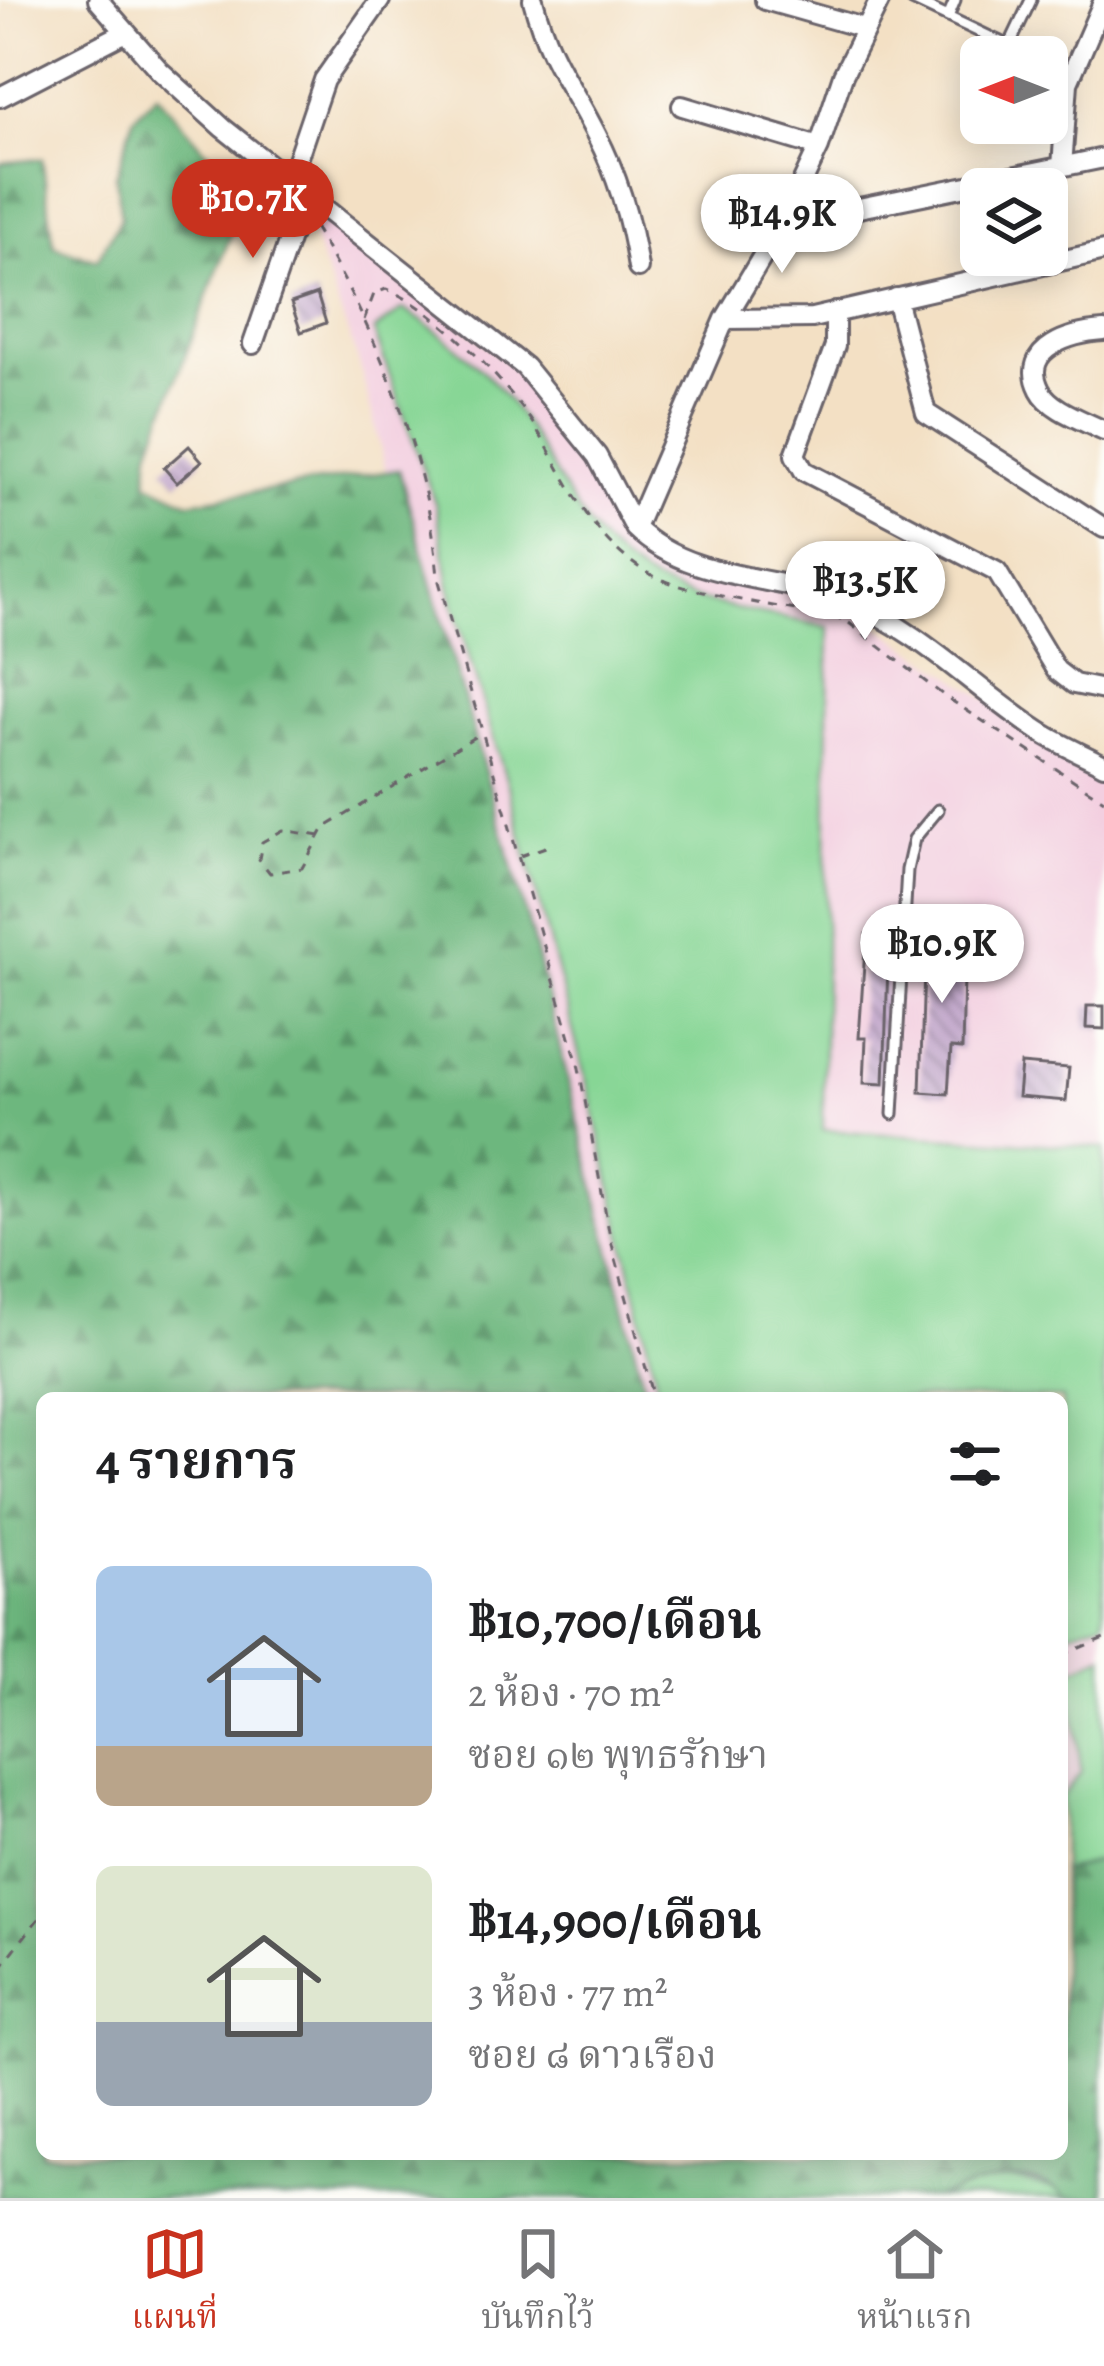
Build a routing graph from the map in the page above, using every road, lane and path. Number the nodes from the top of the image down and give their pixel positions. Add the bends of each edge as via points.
1 (98, 0) edge
2 (380, 0) edge
3 (533, 0) edge
4 (764, 0) edge
5 (880, 0) edge
6 (912, 0) edge
7 (956, 0) edge
8 (1031, 0) edge
9 (1104, 0) edge
10 (948, 17) junction
11 (864, 28) junction
12 (124, 33) junction
13 (0, 97) edge
14 (682, 106) dead end
15 (819, 147) junction
16 (1104, 158) edge
17 (1062, 167) junction
18 (289, 183) junction
19 (304, 196) junction
20 (786, 217) junction
21 (1104, 251) edge
22 (638, 268) dead end
23 (896, 298) junction
24 (835, 312) junction
25 (725, 319) junction
26 (1104, 331) edge
27 (253, 344) dead end
28 (1104, 431) edge
29 (635, 528) junction
30 (1104, 528) edge
31 (1104, 690) edge
32 (483, 732) junction
33 (1104, 765) edge
34 (938, 810) dead end
35 (320, 836) junction
36 (551, 845) dead end
37 (520, 856) junction
38 (892, 1114) dead end
39 (652, 1392) edge
40 (1104, 1638) edge
41 (1068, 1652) edge
42 (36, 1922) edge
43 (0, 1968) edge

1 - 12 street
2 - 18 street via 324,80
3 - 22 street via 561,80 617,182
4 - 11 street
5 - 11 street
6 - 10 lane
7 - 10 lane
8 - 10 lane via 1009,46
9 - 17 street via 1068,83
11 - 15 street
12 - 13 street
12 - 18 street
14 - 15 street
15 - 20 street
16 - 17 street
17 - 20 street
18 - 19 street
19 - 27 street
19 - 29 street via 525,367 597,456
19 - 32 path via 407,434
20 - 25 street
21 - 23 street
23 - 24 street
23 - 30 street via 926,413
24 - 25 street
24 - 31 street via 835,346 795,455 804,471 997,572 1056,670
25 - 29 street
26 - 28 street via 1052,343 1036,371 1052,403
29 - 33 street via 666,553 850,602 940,656 1040,732
32 - 35 path
32 - 37 path
34 - 38 lane via 914,839 907,870
35 - 35 path via 294,872 270,873 259,859 262,842 283,830
36 - 37 path
37 - 39 path via 579,1068 610,1237
40 - 41 path
42 - 43 path

